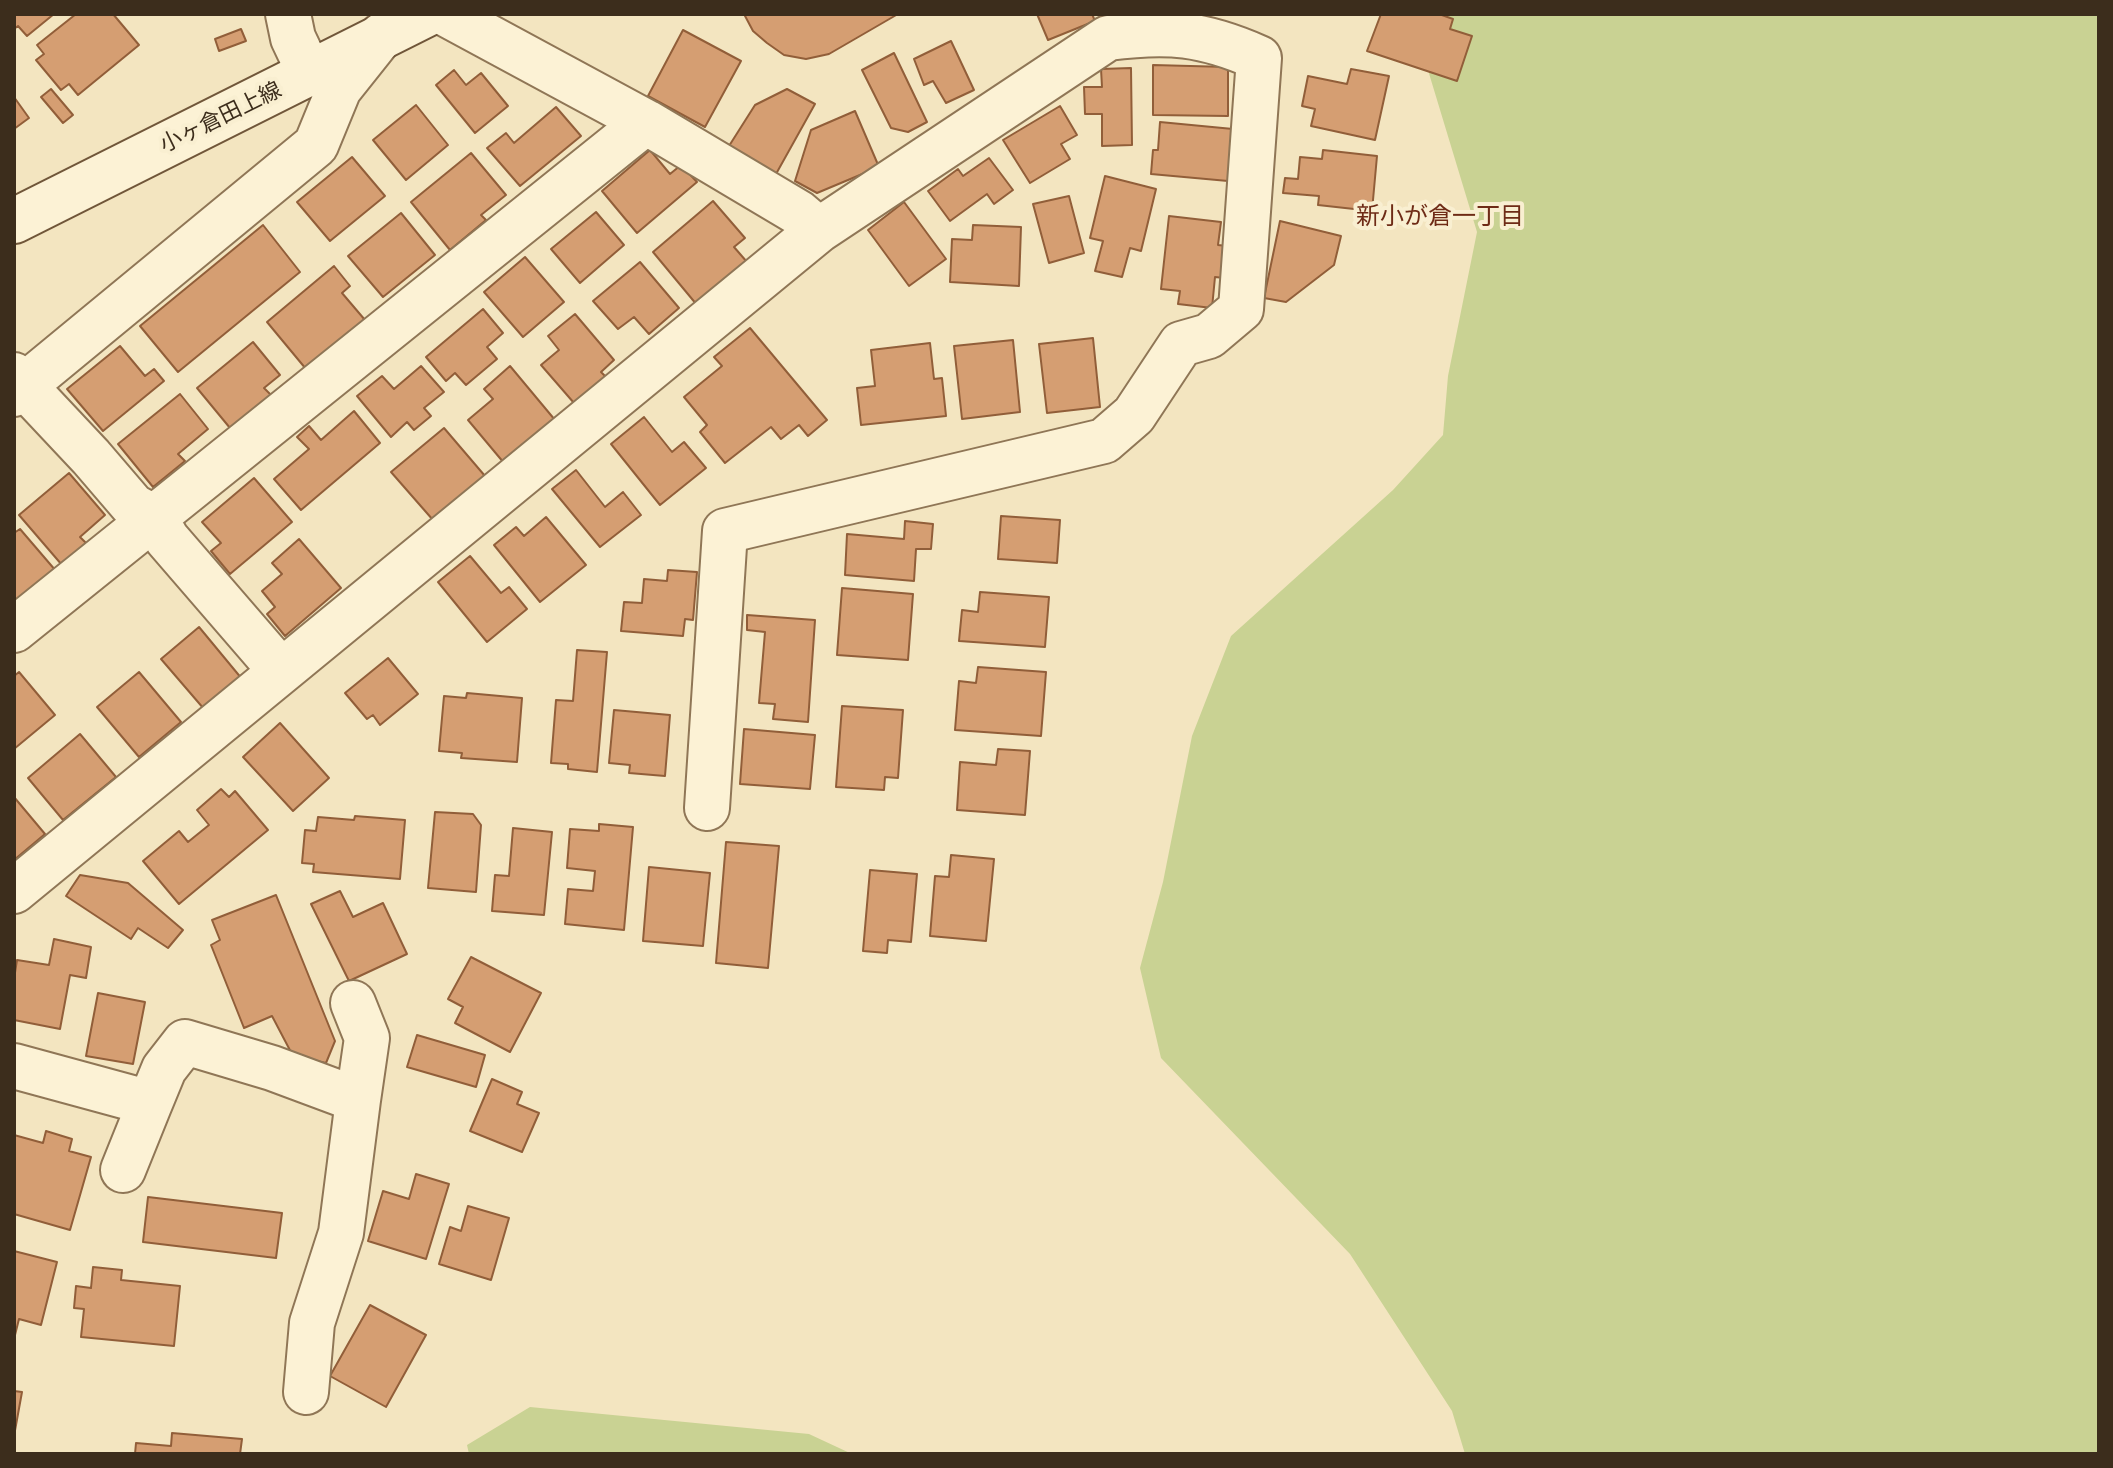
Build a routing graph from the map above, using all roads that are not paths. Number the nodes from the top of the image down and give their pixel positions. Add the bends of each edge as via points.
1 (288, 14) edge
2 (427, 14) edge
3 (446, 14) edge
4 (382, 35) junction
5 (310, 74) junction
6 (646, 122) junction
7 (14, 221) edge
8 (819, 230) junction
9 (18, 384) edge
10 (155, 518) junction
11 (14, 630) edge
12 (281, 671) junction
13 (707, 808) dead end
14 (14, 891) edge
15 (353, 1003) dead end
16 (14, 1066) edge
17 (358, 1100) junction
18 (150, 1103) junction
19 (123, 1170) dead end
20 (306, 1392) dead end

1 - 5 street
2 - 4 street, 小ヶ倉田上線
3 - 6 street
4 - 5 street, 小ヶ倉田上線
4 - 9 street via 339,89 316,145
5 - 7 street, 小ヶ倉田上線
6 - 8 street
6 - 10 street
8 - 12 street
8 - 13 street via 1108,38 1188,35 1259,58 1241,309 1209,336 1181,344 1134,415 1104,441 725,531
9 - 10 street via 133,506
10 - 11 street
10 - 12 street via 167,539
12 - 14 street
15 - 17 street via 367,1038
16 - 18 street
17 - 18 street via 185,1042 164,1069
17 - 20 street via 341,1233 312,1323
18 - 19 street

